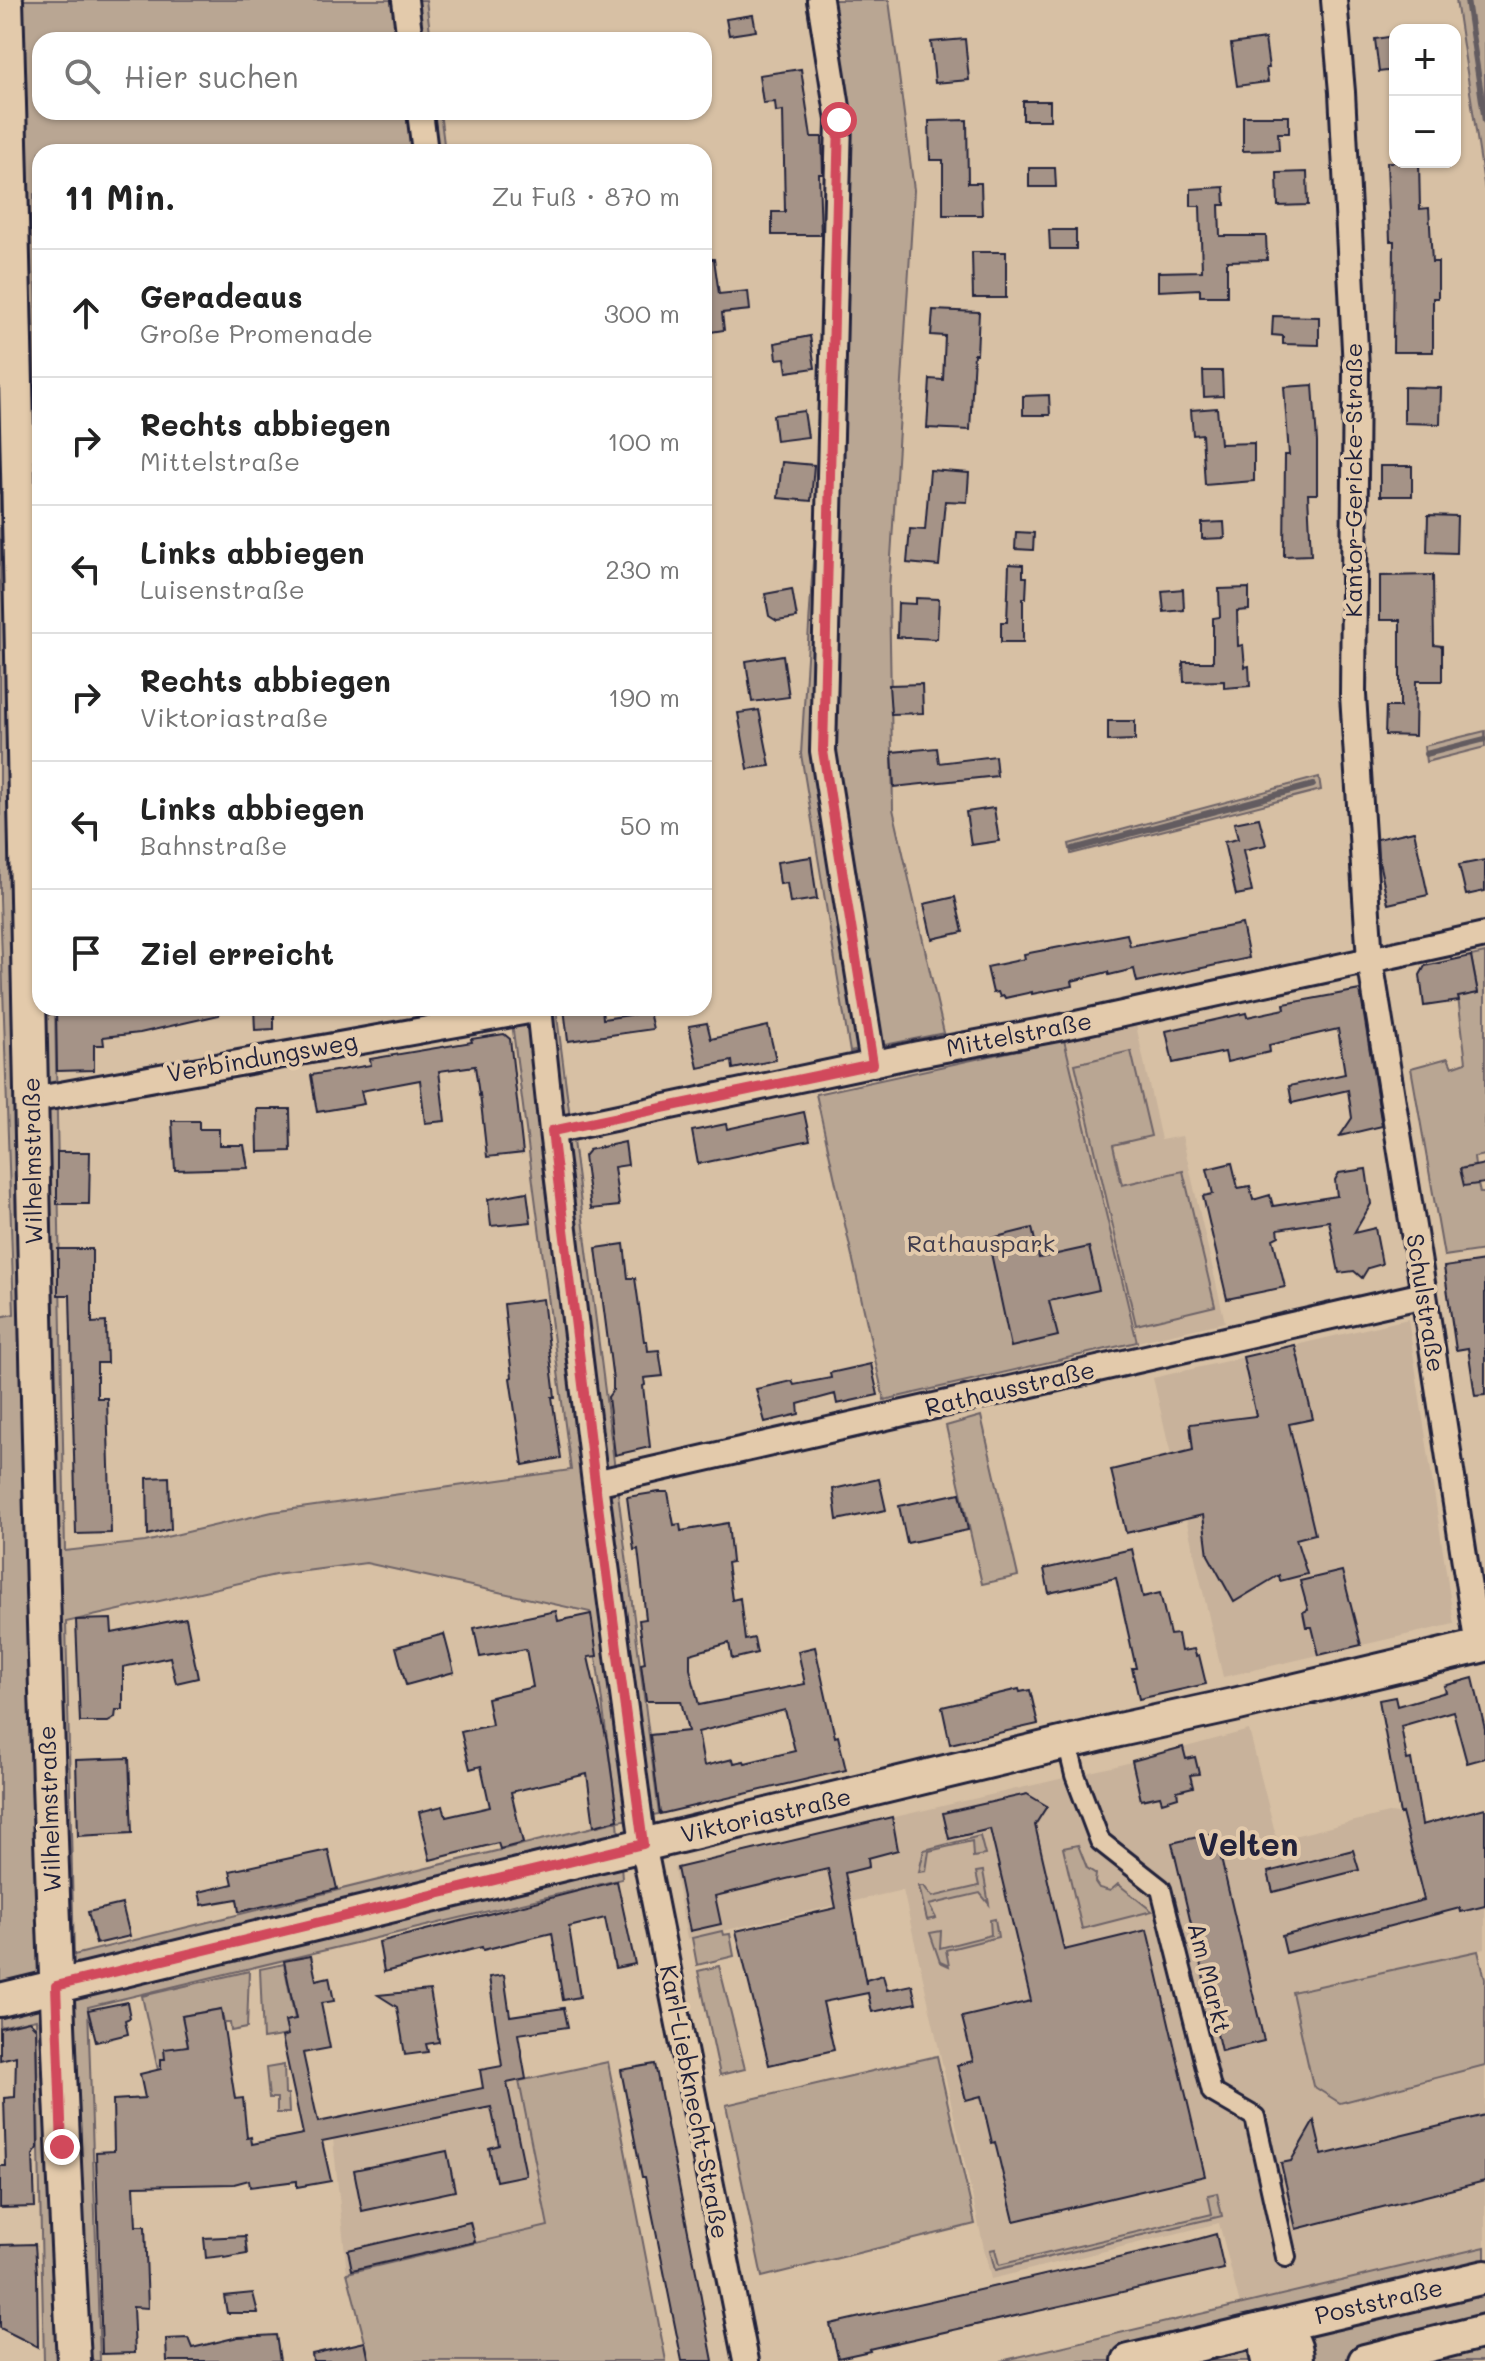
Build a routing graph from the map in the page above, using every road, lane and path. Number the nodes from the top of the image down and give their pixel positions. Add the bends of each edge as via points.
1 (6, 0) edge
2 (405, 0) edge
3 (820, 0) edge
4 (1334, 0) edge
5 (409, 32) edge
6 (421, 120) edge
7 (424, 144) edge
8 (10, 535) edge
9 (1485, 935) edge
10 (1370, 960) junction
11 (496, 1016) edge
12 (541, 1016) edge
13 (873, 1064) junction
14 (32, 1100) junction
15 (552, 1131) junction
16 (1424, 1295) junction
17 (595, 1483) junction
18 (1481, 1646) edge
19 (1067, 1742) junction
20 (643, 1844) junction
21 (56, 1986) junction
22 (0, 2000) edge
23 (1286, 2257) dead end
24 (1485, 2277) edge
25 (1274, 2327) junction
26 (1485, 2331) edge
27 (74, 2361) edge
28 (746, 2361) edge
29 (1129, 2361) edge
30 (1268, 2361) edge
31 (1297, 2361) edge
32 (1365, 2361) edge

1 - 8 street, Wilhelmstraße
2 - 5 street
3 - 13 street via 839,120 823,751
4 - 10 street, Kantor-Gericke-Straße via 1356,369 1353,695
6 - 7 street
8 - 14 street, Wilhelmstraße
9 - 10 street, Mittelstraße
10 - 13 street, Mittelstraße
10 - 16 street, Schulstraße
11 - 14 street, Verbindungsweg
12 - 15 street, Karl-Liebknecht-Straße
13 - 15 street, Mittelstraße
14 - 21 street, Wilhelmstraße
15 - 17 street, Karl-Liebknecht-Straße
16 - 17 street, Rathausstraße
16 - 18 street, Schulstraße
17 - 20 street, Karl-Liebknecht-Straße
18 - 19 street, Viktoriastraße
19 - 20 street, Viktoriastraße
19 - 23 street, Am Markt via 1100,1841 1161,1889 1212,2092 1255,2117
20 - 21 street, Viktoriastraße
20 - 28 street, Karl-Liebknecht-Straße
21 - 22 street, Viktoriastraße
21 - 27 street, Wilhelmstraße
24 - 25 street, Poststraße
25 - 29 street, Poststraße
25 - 30 street via 1264,2348
25 - 31 street, Poststraße via 1294,2342
26 - 32 street

